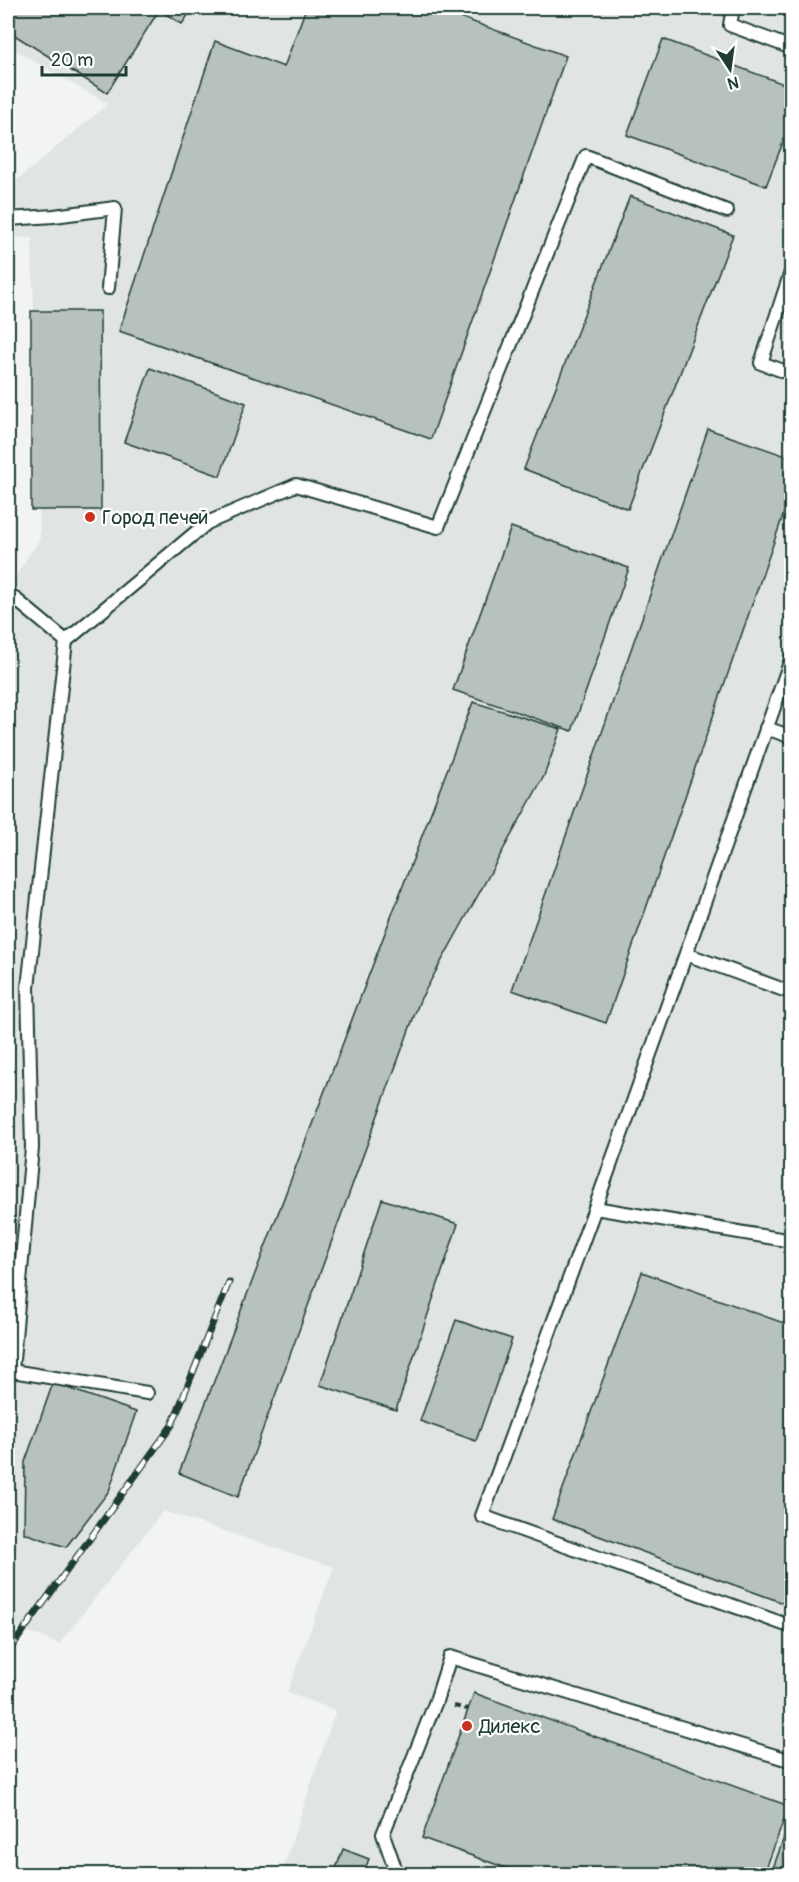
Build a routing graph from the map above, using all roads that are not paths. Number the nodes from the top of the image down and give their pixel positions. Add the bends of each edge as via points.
1 (733, 8) edge
2 (792, 48) edge
3 (727, 211) dead end
4 (8, 219) edge
5 (792, 269) edge
6 (108, 288) dead end
7 (792, 374) edge
8 (8, 593) edge
9 (66, 641) junction
10 (792, 657) edge
11 (766, 728) junction
12 (792, 737) edge
13 (686, 954) junction
14 (792, 993) edge
15 (595, 1209) junction
16 (792, 1241) edge
17 (147, 1393) dead end
18 (792, 1627) edge
19 (792, 1761) edge
20 (397, 1875) edge

1 - 2 lane via 730,25
3 - 9 lane via 586,156 438,527 296,484 207,523
4 - 6 lane via 115,208
5 - 7 lane via 761,363
8 - 9 lane
9 - 17 lane via 28,988 32,1148 12,1371
10 - 11 lane
11 - 12 lane
11 - 13 lane
13 - 14 lane
13 - 15 lane
15 - 16 lane
15 - 18 lane via 482,1516
19 - 20 lane via 450,1657 383,1834

